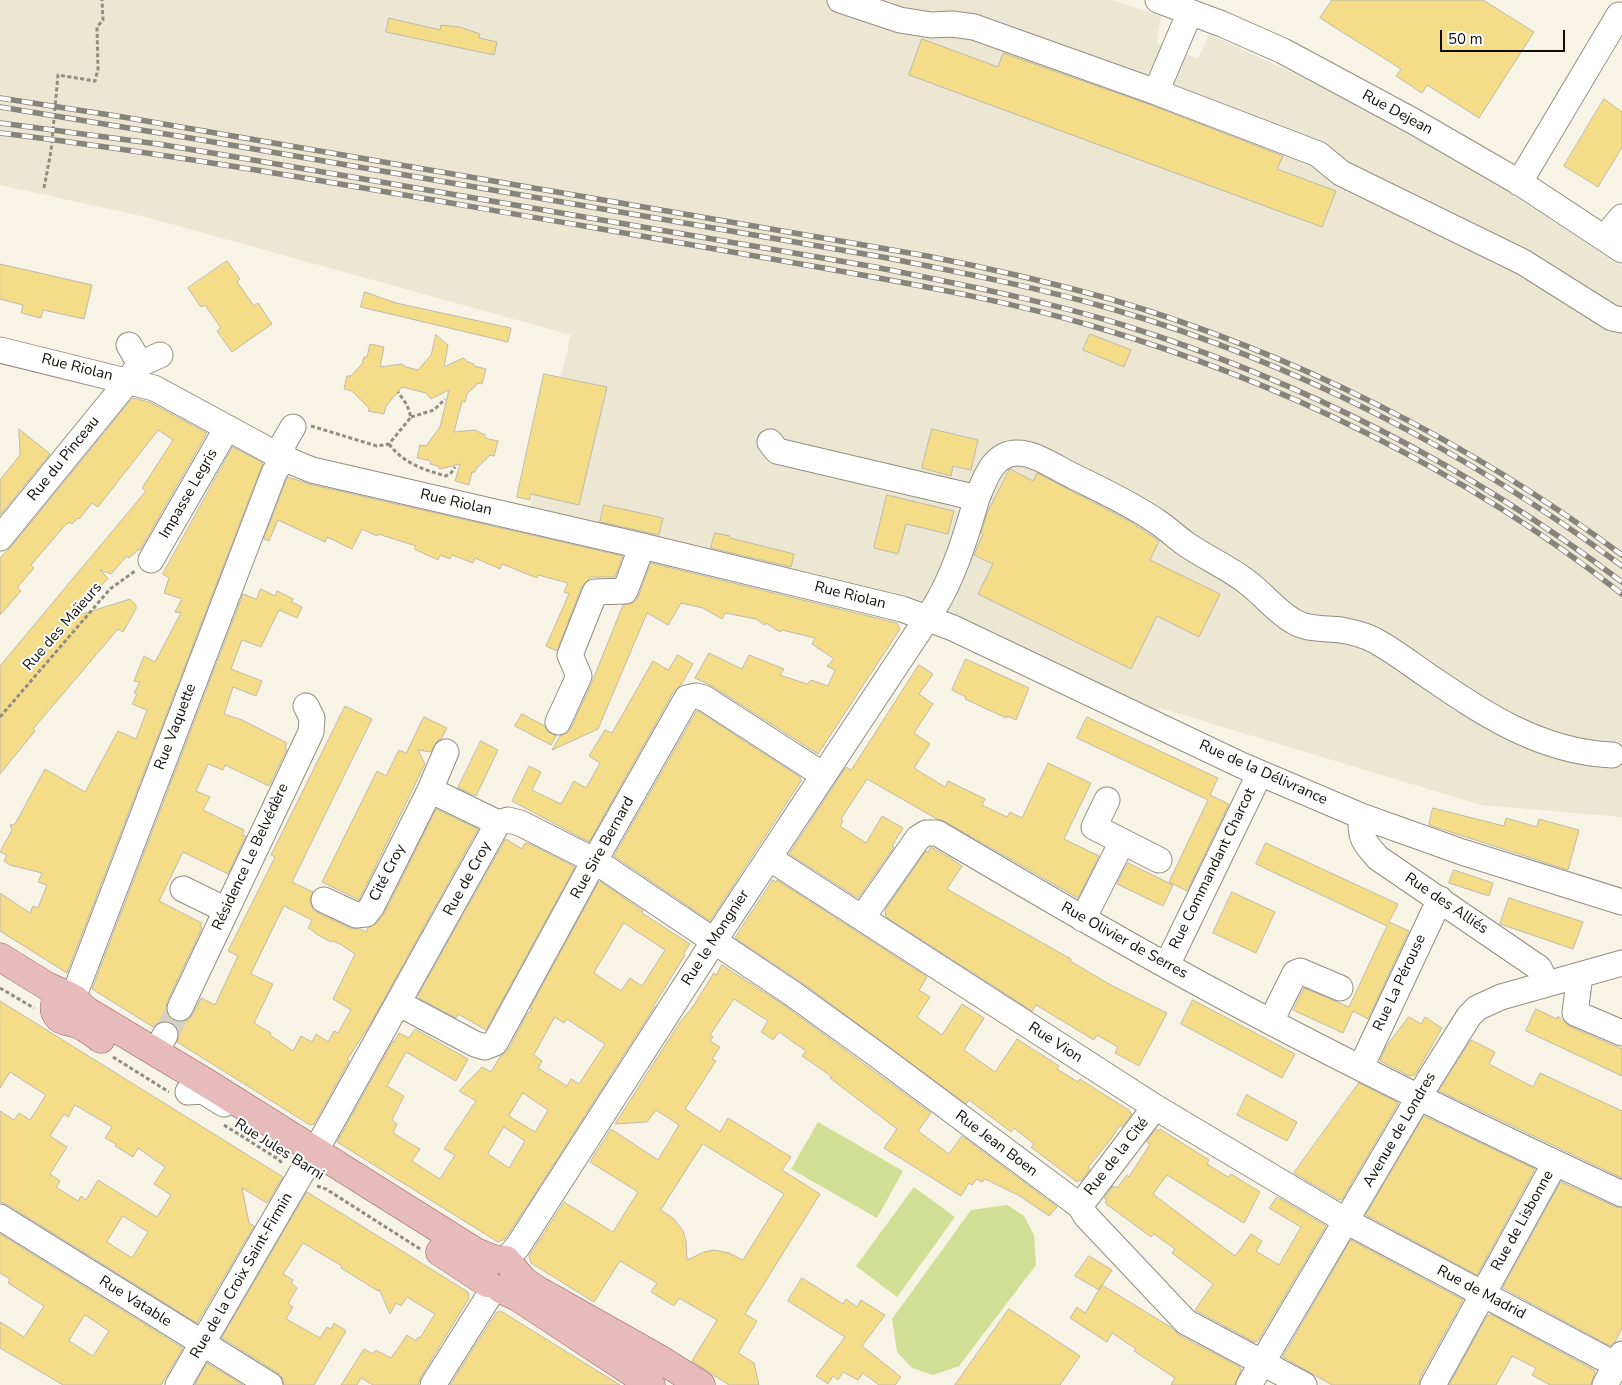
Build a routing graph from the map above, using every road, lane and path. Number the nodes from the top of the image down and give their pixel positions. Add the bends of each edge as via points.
1 (102, 0) edge
2 (840, 0) edge
3 (1158, 0) edge
4 (1190, 12) junction
5 (1619, 15) dead end
6 (1156, 92) junction
7 (1520, 183) junction
8 (44, 188) dead end
9 (1622, 216) edge
10 (1613, 244) edge
11 (1622, 320) edge
12 (0, 350) edge
13 (139, 361) junction
14 (398, 392) dead end
15 (445, 399) dead end
16 (410, 417) junction
17 (300, 425) joint
18 (227, 428) junction
19 (770, 442) dead end
20 (389, 444) junction
21 (283, 458) junction
22 (454, 467) dead end
23 (977, 498) junction
24 (0, 538) edge
25 (642, 546) junction
26 (151, 560) joint
27 (927, 617) junction
28 (306, 706) dead end
29 (0, 717) edge
30 (558, 722) dead end
31 (446, 752) dead end
32 (1612, 755) dead end
33 (1260, 773) junction
34 (823, 775) junction
35 (430, 790) junction
36 (1107, 800) dead end
37 (1361, 816) junction
38 (498, 824) junction
39 (1122, 842) junction
40 (769, 858) junction
41 (1159, 860) dead end
42 (595, 861) junction
43 (183, 889) dead end
44 (1440, 899) junction
45 (324, 900) dead end
46 (1619, 901) edge
47 (226, 910) junction
48 (862, 918) junction
49 (1083, 918) junction
50 (714, 941) junction
51 (0, 957) edge
52 (1622, 963) edge
53 (1167, 965) junction
54 (0, 968) edge
55 (1580, 975) junction
56 (0, 978) edge
57 (1547, 984) junction
58 (1340, 988) dead end
59 (398, 1003) junction
60 (68, 1007) junction
61 (180, 1008) tunnel mouth
62 (1271, 1021) junction
63 (1622, 1033) edge
64 (1360, 1067) junction
65 (197, 1088) junction
66 (1419, 1097) junction
67 (1155, 1107) junction
68 (310, 1159) junction
69 (1555, 1163) junction
70 (1622, 1194) edge
71 (1080, 1206) junction
72 (0, 1217) edge
73 (1346, 1221) junction
74 (500, 1275) junction
75 (1483, 1294) junction
76 (202, 1344) junction
77 (1262, 1363) junction
78 (1614, 1368) edge
79 (178, 1385) edge
80 (270, 1385) edge
81 (433, 1385) edge
82 (651, 1385) edge
83 (687, 1385) edge
84 (701, 1385) edge
85 (1249, 1385) edge
86 (1304, 1385) edge
87 (1433, 1385) edge

1 - 8 path via 103,20 97,27 98,69 95,81 58,76
2 - 6 street via 900,20 974,26
3 - 4 street, Rue Dejean
4 - 6 street
4 - 7 street, Rue Dejean via 1283,51
5 - 7 street
6 - 11 street via 1318,154 1342,173 1524,262 1612,318
7 - 10 street, Rue Dejean
9 - 10 street
12 - 13 street, Rue Riolan
13 - 18 street, Rue Riolan via 154,388
13 - 24 street, Rue du Pinceau
14 - 16 path
15 - 16 path via 434,410
16 - 20 path
17 - 20 path via 377,446
17 - 21 street, Rue Vaquette via 283,444
18 - 21 street, Rue Riolan
18 - 26 street, Impasse Legris
19 - 23 street via 777,451
20 - 22 path via 397,455 423,470 446,476
21 - 25 street, Rue Riolan via 312,470
21 - 60 street, Rue Vaquette via 274,473
23 - 27 street, Rue le Mongnier via 964,542 940,599
23 - 32 street, Rue le Mongnier via 986,476 1001,457 1017,453 1036,458 1156,521 1247,582 1297,624 1366,637 1471,705 1522,733 1577,752
25 - 27 street, Rue Riolan
25 - 30 street via 625,591 595,592 570,655 579,676
26 - 29 path, Rue des Maïeurs via 110,589
27 - 33 street, Rue de la Délivrance
27 - 34 street, Rue le Mongnier
28 - 47 street, Résidence Le Belvédère via 312,718 311,732
31 - 35 street, Cité Croy
33 - 37 street, Rue de la Délivrance
33 - 53 street, Rue Commandant Charcot
34 - 40 street, Rue le Mongnier
34 - 42 street, Rue Sire Bernard via 704,698 687,698
35 - 38 street
35 - 45 street, Cité Croy via 366,914 356,915
36 - 39 street via 1094,827
37 - 44 street, Rue des Alliés via 1360,832 1365,844 1378,858
37 - 46 street, Rue de la Délivrance via 1462,852
38 - 42 street, Rue de Croy via 508,820 520,823
38 - 59 street, Rue de Croy
39 - 41 street
39 - 49 street
40 - 48 street, Rue Vion
40 - 50 street, Rue le Mongnier
42 - 50 street, Rue de Croy
42 - 59 street, Rue Sire Bernard via 496,1042 485,1047 475,1044
43 - 47 street
44 - 57 street, Rue des Alliés via 1539,968
44 - 64 street, Rue La Pérouse
47 - 61 street, Résidence Le Belvédère
48 - 49 street, Rue Olivier de Serres via 918,838 926,833 937,834
48 - 67 street, Rue Vion
49 - 53 street, Rue Olivier de Serres
50 - 71 street, Rue Jean Boen via 823,1016
50 - 74 street, Rue le Mongnier
51 - 60 main road, Rue Jules Barni via 48,986
52 - 55 street, Avenue de Londres
53 - 62 street, Rue Olivier de Serres
54 - 60 street
55 - 57 street, Avenue de Londres
55 - 63 street via 1575,1012
56 - 60 main road, Rue Jules Barni
57 - 66 street, Avenue de Londres via 1501,997 1477,1008 1462,1024
58 - 62 street via 1300,970 1295,973
59 - 68 street, Rue de Croy
60 - 65 main road, Rue Jules Barni via 79,1024
60 - 65 main road, Rue Jules Barni via 87,1011 161,1043
62 - 64 street, Rue Olivier de Serres
64 - 66 street, Rue Olivier de Serres
65 - 68 main road, Rue Jules Barni
65 - 74 street
66 - 69 street, Rue Olivier de Serres
66 - 73 street, Avenue de Londres
67 - 71 street, Rue de la Cité
67 - 73 street, Rue Vion
68 - 74 main road, Rue Jules Barni via 493,1259
68 - 76 street, Rue de la Croix Saint-Firmin
69 - 70 street, Rue Olivier de Serres
69 - 75 street, Rue de Lisbonne
71 - 77 street, Rue Jean Boen via 1186,1322
72 - 76 street, Rue Vatable
73 - 75 street, Rue de Madrid
73 - 77 street, Avenue de Londres
74 - 81 street, Rue le Mongnier
74 - 82 main road, Rue Jules Barni via 519,1298
74 - 83 street via 587,1332 637,1354
74 - 84 main road, Rue Jules Barni via 524,1281
75 - 78 street, Rue de Madrid
75 - 87 street, Rue de Lisbonne
76 - 79 street, Rue de la Croix Saint-Firmin
76 - 80 street, Rue Vatable
77 - 85 street, Avenue de Londres
77 - 86 street, Rue Jean Boen

